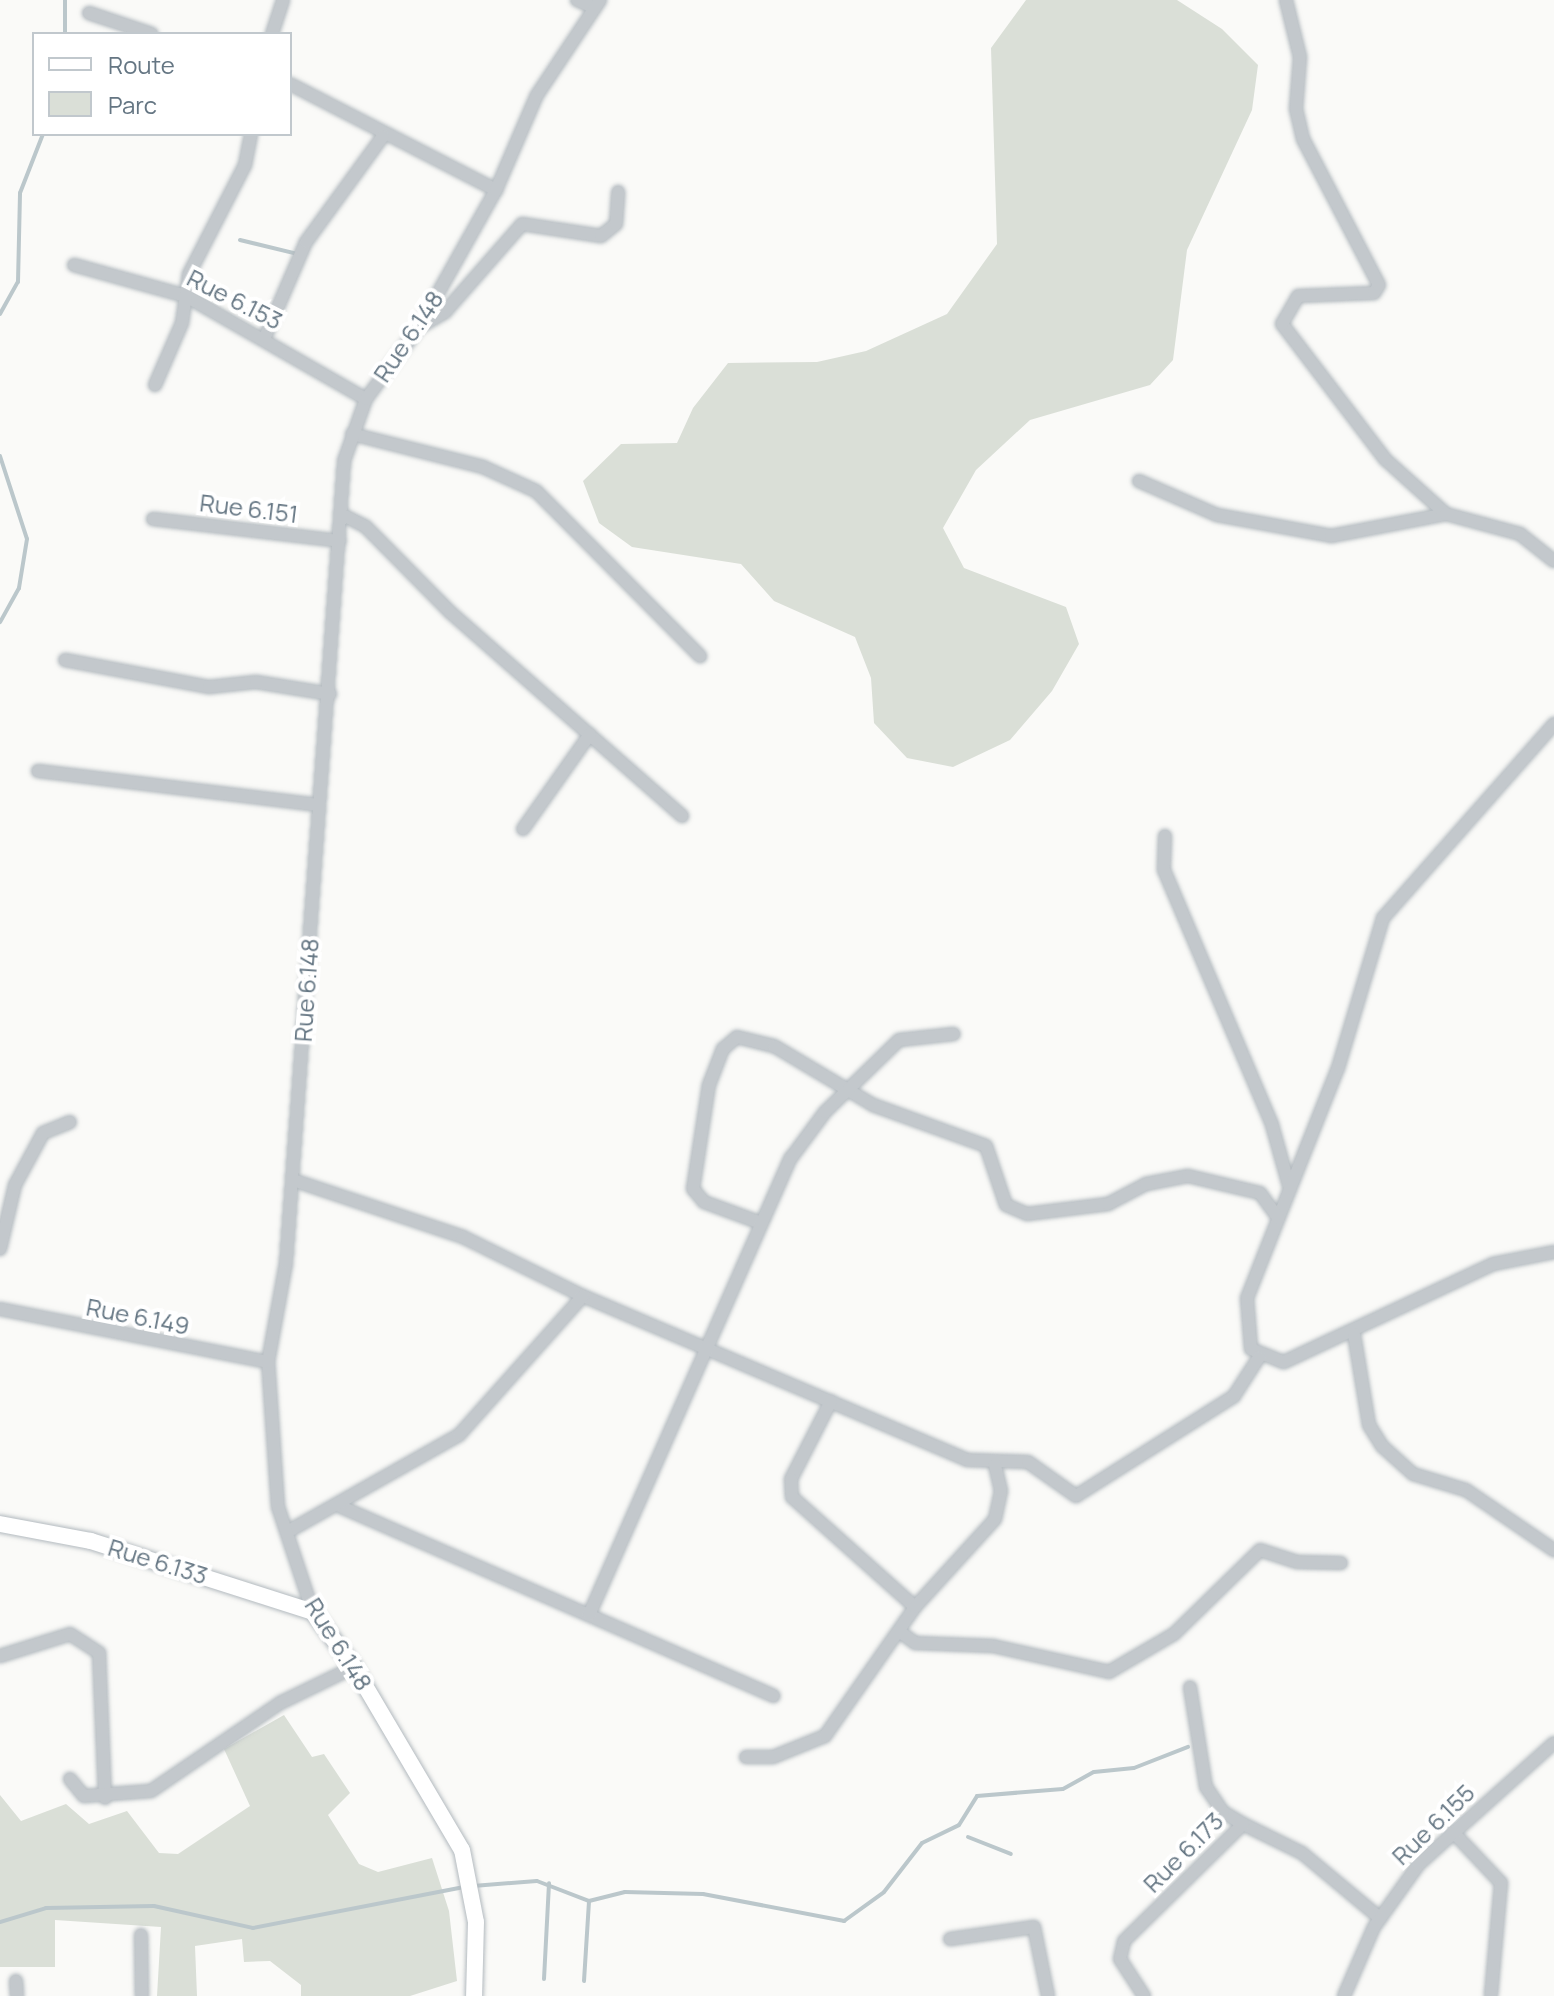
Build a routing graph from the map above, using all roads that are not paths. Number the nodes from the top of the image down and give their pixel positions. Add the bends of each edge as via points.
1 (283, 0) edge
2 (577, 0) edge
3 (1286, 0) edge
4 (596, 4) edge
5 (89, 13) dead end
6 (146, 32) edge
7 (273, 32) edge
8 (292, 85) edge
9 (251, 136) edge
10 (383, 136) junction
11 (496, 190) junction
12 (618, 192) dead end
13 (74, 265) dead end
14 (186, 296) junction
15 (419, 327) junction
16 (265, 337) junction
17 (155, 385) dead end
18 (366, 399) junction
19 (352, 434) junction
20 (1139, 481) dead end
21 (341, 514) junction
22 (1446, 514) junction
23 (153, 519) dead end
24 (340, 541) junction
25 (1554, 561) edge
26 (700, 656) dead end
27 (65, 660) dead end
28 (330, 694) junction
29 (1554, 724) edge
30 (590, 734) junction
31 (38, 771) dead end
32 (319, 805) junction
33 (682, 816) dead end
34 (523, 829) dead end
35 (1165, 836) dead end
36 (954, 1034) dead end
37 (845, 1090) junction
38 (70, 1122) dead end
39 (293, 1180) junction
40 (1290, 1189) junction
41 (1278, 1218) junction
42 (761, 1223) junction
43 (0, 1249) edge
44 (1554, 1252) edge
45 (583, 1296) junction
46 (0, 1309) edge
47 (1354, 1334) junction
48 (711, 1348) junction
49 (1259, 1357) junction
50 (268, 1362) junction
51 (831, 1401) junction
52 (995, 1465) junction
53 (341, 1507) junction
54 (0, 1524) edge
55 (287, 1532) junction
56 (1554, 1550) edge
57 (1341, 1563) dead end
58 (915, 1607) junction
59 (313, 1612) junction
60 (589, 1615) junction
61 (900, 1632) junction
62 (0, 1656) edge
63 (354, 1667) junction
64 (1190, 1687) dead end
65 (773, 1696) dead end
66 (1554, 1743) edge
67 (746, 1757) dead end
68 (70, 1779) dead end
69 (105, 1798) junction
70 (1243, 1824) junction
71 (1453, 1832) junction
72 (1380, 1918) junction
73 (141, 1935) dead end
74 (950, 1939) dead end
75 (16, 1981) dead end
76 (17, 1996) edge
77 (142, 1996) edge
78 (474, 1996) edge
79 (1048, 1996) edge
80 (1144, 1996) edge
81 (1344, 1996) edge
82 (1491, 1996) edge

1 - 7 street
2 - 4 street
3 - 22 street via 1300,57 1296,109 1303,139 1379,285 1374,293 1298,296 1282,324 1385,459
4 - 11 street, Rue 6.148 via 537,95
5 - 6 street
8 - 10 street
9 - 14 street via 245,165 195,260
10 - 11 street
10 - 16 street via 306,242
11 - 15 street, Rue 6.148
12 - 15 street via 616,224 601,236 522,224 445,312
13 - 14 street, Rue 6.153
14 - 16 street, Rue 6.153
14 - 17 street
15 - 18 street, Rue 6.148
16 - 18 street, Rue 6.153
18 - 19 street, Rue 6.148
19 - 21 street, Rue 6.148
19 - 26 street via 483,467 536,491
20 - 22 street via 1217,515 1315,535 1371,533
21 - 24 street, Rue 6.148
21 - 30 street via 365,526 450,612
22 - 25 street via 1520,534
23 - 24 street, Rue 6.151
24 - 28 street, Rue 6.148
27 - 28 street via 209,687 256,682
28 - 32 street, Rue 6.148
29 - 40 street via 1383,918 1338,1068
30 - 33 street
30 - 34 street
31 - 32 street
32 - 39 street, Rue 6.148
35 - 40 street via 1164,870 1249,1068
36 - 37 street via 910,1033
37 - 41 street via 986,1146 1006,1205 1027,1214 1108,1204 1146,1184 1188,1176 1260,1193
37 - 42 street via 791,1158
37 - 42 street via 753,1037 737,1037 723,1049 697,1136 693,1189 704,1202
38 - 43 street via 43,1133 15,1185
39 - 45 street via 463,1237
39 - 50 street, Rue 6.148
40 - 41 street
41 - 49 street via 1247,1298 1246,1338
42 - 48 street
44 - 47 street via 1493,1264
45 - 48 street
45 - 53 street via 459,1435
46 - 50 street, Rue 6.149
47 - 49 street via 1284,1362
47 - 56 street via 1369,1425 1382,1446 1413,1474 1466,1490
48 - 51 street
48 - 60 street
49 - 52 street via 1234,1396 1089,1494 1063,1491 1028,1462
50 - 55 street, Rue 6.148 via 272,1462
51 - 52 street
51 - 58 street via 791,1479 792,1497
52 - 58 street via 1001,1491 995,1519
53 - 55 street
53 - 60 street
54 - 59 street, Rue 6.133 via 91,1541
55 - 59 street, Rue 6.148
57 - 61 street via 1297,1562 1260,1550 1174,1634 1109,1672 993,1646 931,1646
58 - 61 street
59 - 63 street, Rue 6.148
60 - 65 street
61 - 67 street via 825,1736 773,1757
62 - 69 street via 70,1634 99,1653
63 - 69 street via 280,1703 151,1791
63 - 78 street, Rue 6.148 via 446,1816 468,1873 474,1901
64 - 70 street, Rue 6.173 via 1206,1787 1223,1812
66 - 71 street, Rue 6.155
68 - 69 street via 84,1796
70 - 72 street via 1302,1853
70 - 80 street, Rue 6.173 via 1124,1941 1120,1959
71 - 72 street, Rue 6.155
71 - 82 street via 1501,1883
72 - 81 street, Rue 6.155
73 - 77 street
74 - 79 street via 1034,1927
75 - 76 street

